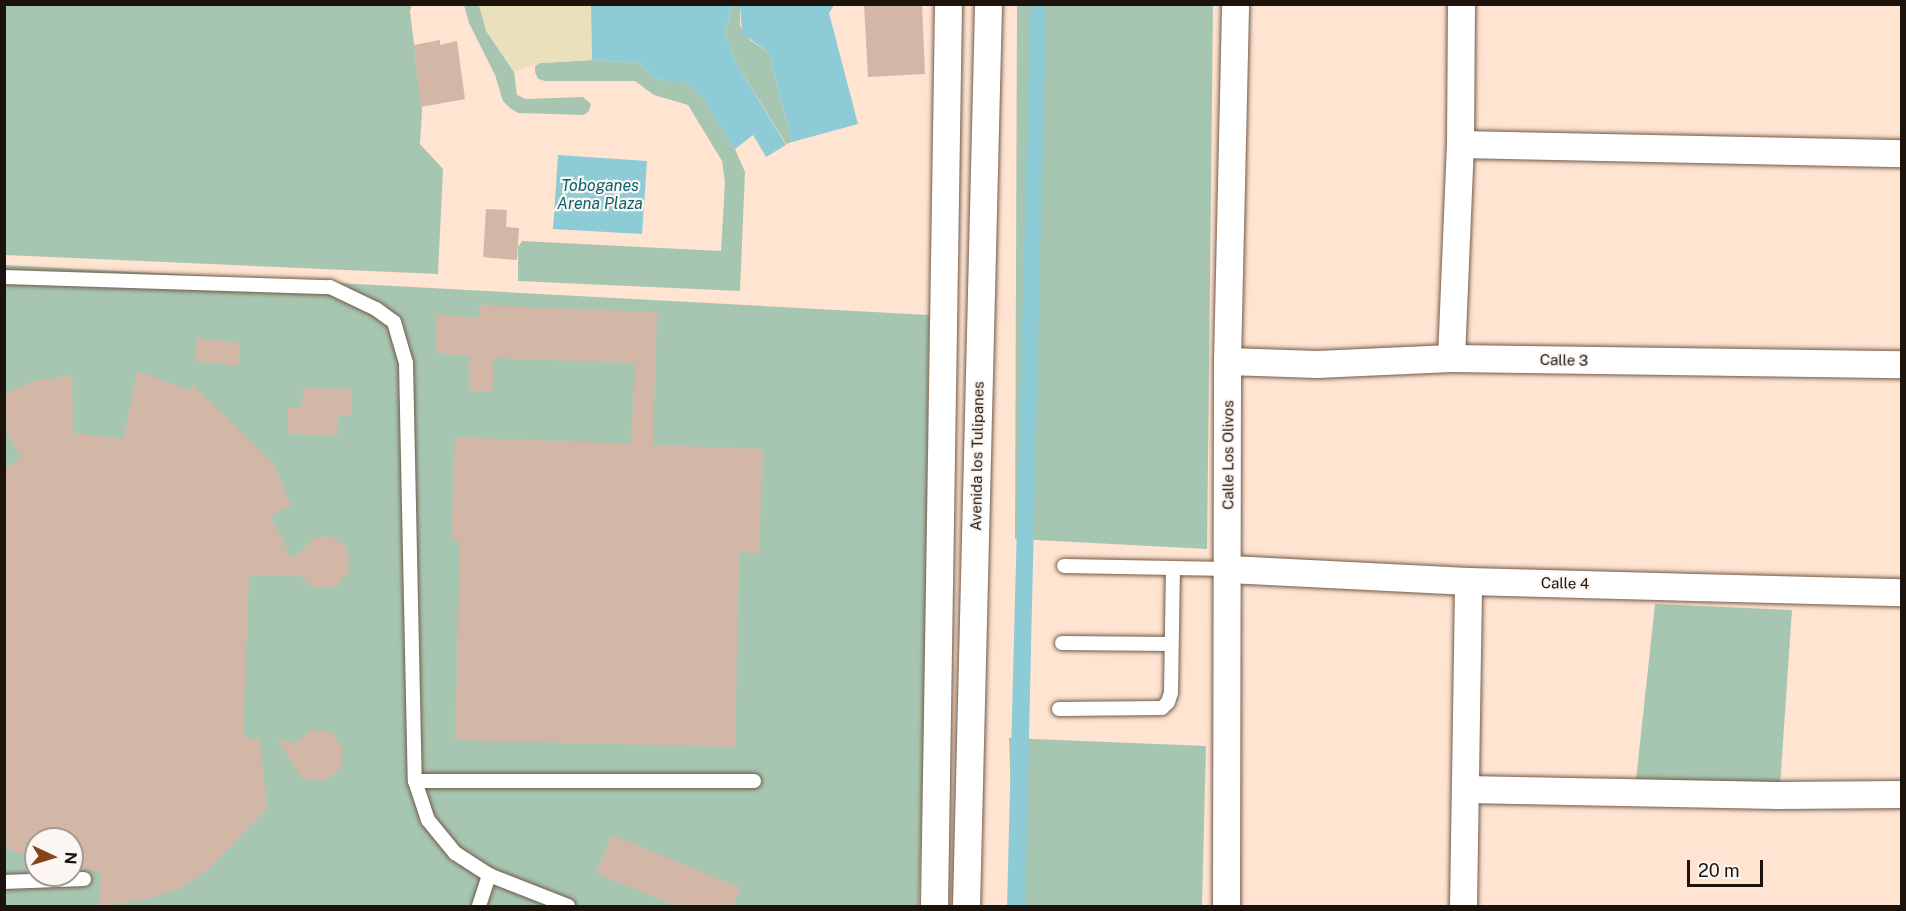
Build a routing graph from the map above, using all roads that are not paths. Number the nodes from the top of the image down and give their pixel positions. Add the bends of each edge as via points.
1 (948, 4) edge
2 (988, 4) edge
3 (1235, 4) edge
4 (1461, 4) edge
5 (1460, 144) junction
6 (1902, 153) edge
7 (4, 277) edge
8 (1451, 358) junction
9 (1227, 361) junction
10 (1902, 364) edge
11 (1064, 566) dead end
12 (1173, 568) junction
13 (1228, 569) junction
14 (1468, 580) junction
15 (1902, 592) edge
16 (1062, 643) dead end
17 (1171, 644) junction
18 (1059, 709) dead end
19 (416, 780) junction
20 (754, 782) dead end
21 (1465, 789) junction
22 (1902, 794) edge
23 (489, 875) junction
24 (24, 881) edge
25 (4, 882) edge
26 (479, 906) edge
27 (568, 906) edge
28 (934, 906) edge
29 (966, 906) edge
30 (1226, 906) edge
31 (1463, 906) edge

1 - 28 street
2 - 29 street, Avenida los Tulipanes
3 - 9 street, Calle Los Olivos
4 - 5 street
5 - 6 street
5 - 8 street
7 - 19 lane via 330,287 394,322 406,363
8 - 9 street, Calle 3 via 1317,364
8 - 10 street, Calle 3
9 - 13 street, Calle Los Olivos
11 - 12 lane
12 - 13 lane
12 - 17 lane
13 - 14 street, Calle 4
13 - 30 street, Calle Los Olivos
14 - 15 street, Calle 4
14 - 21 street
16 - 17 lane
17 - 18 lane via 1172,693 1162,708
19 - 20 lane
19 - 23 lane via 428,820 455,853
21 - 22 street
21 - 31 street
23 - 26 lane
23 - 27 lane
24 - 25 lane

